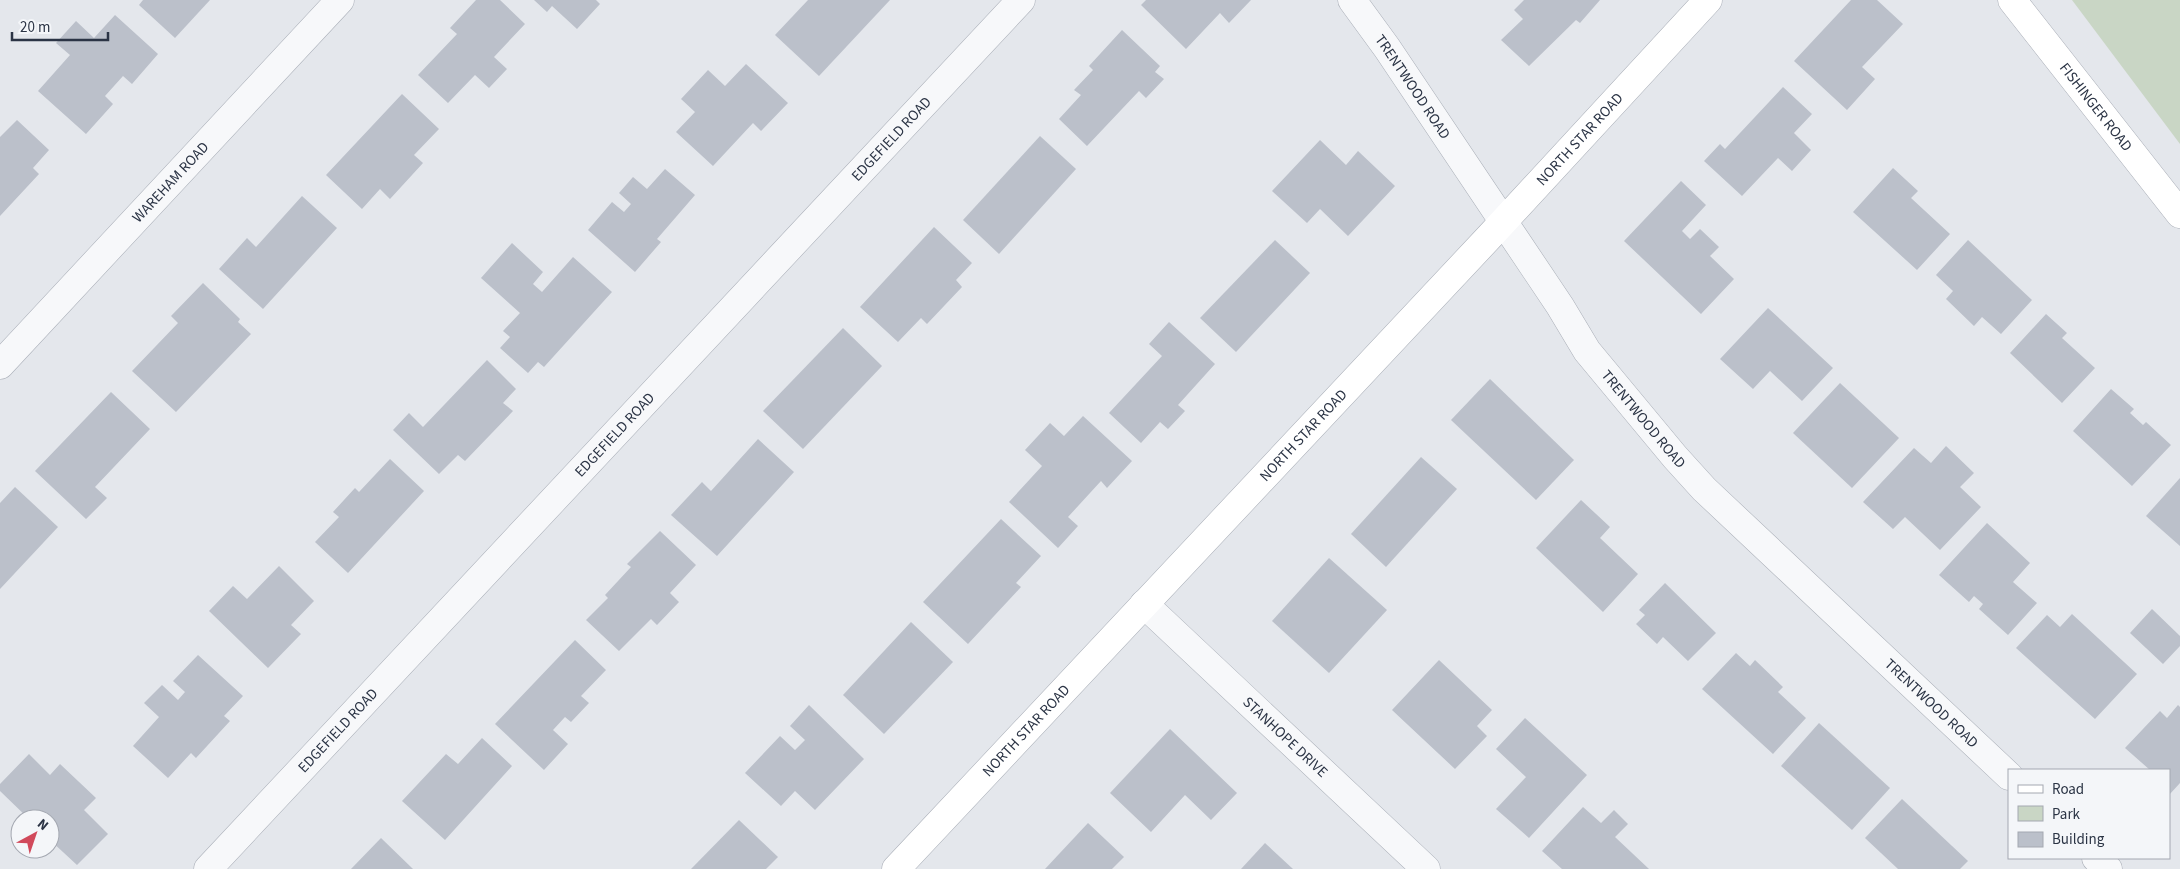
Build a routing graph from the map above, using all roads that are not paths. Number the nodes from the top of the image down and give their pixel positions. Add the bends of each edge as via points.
1 (340, 0) edge
2 (1020, 0) edge
3 (1352, 0) edge
4 (1708, 0) edge
5 (2012, 0) edge
6 (2180, 214) edge
7 (1502, 222) junction
8 (0, 365) edge
9 (1144, 604) junction
10 (2008, 775) edge
11 (2097, 859) edge
12 (208, 869) edge
13 (896, 869) edge
14 (1426, 869) edge
15 (2108, 869) edge

1 - 8 street, WAREHAM ROAD
2 - 12 street, EDGEFIELD ROAD
3 - 7 street, TRENTWOOD ROAD
4 - 7 street, NORTH STAR ROAD
5 - 6 street, FISHINGER ROAD
7 - 9 street, NORTH STAR ROAD
7 - 10 street, TRENTWOOD ROAD via 1587,351 1704,489
9 - 13 street, NORTH STAR ROAD
9 - 14 street, STANHOPE DRIVE
11 - 15 street

